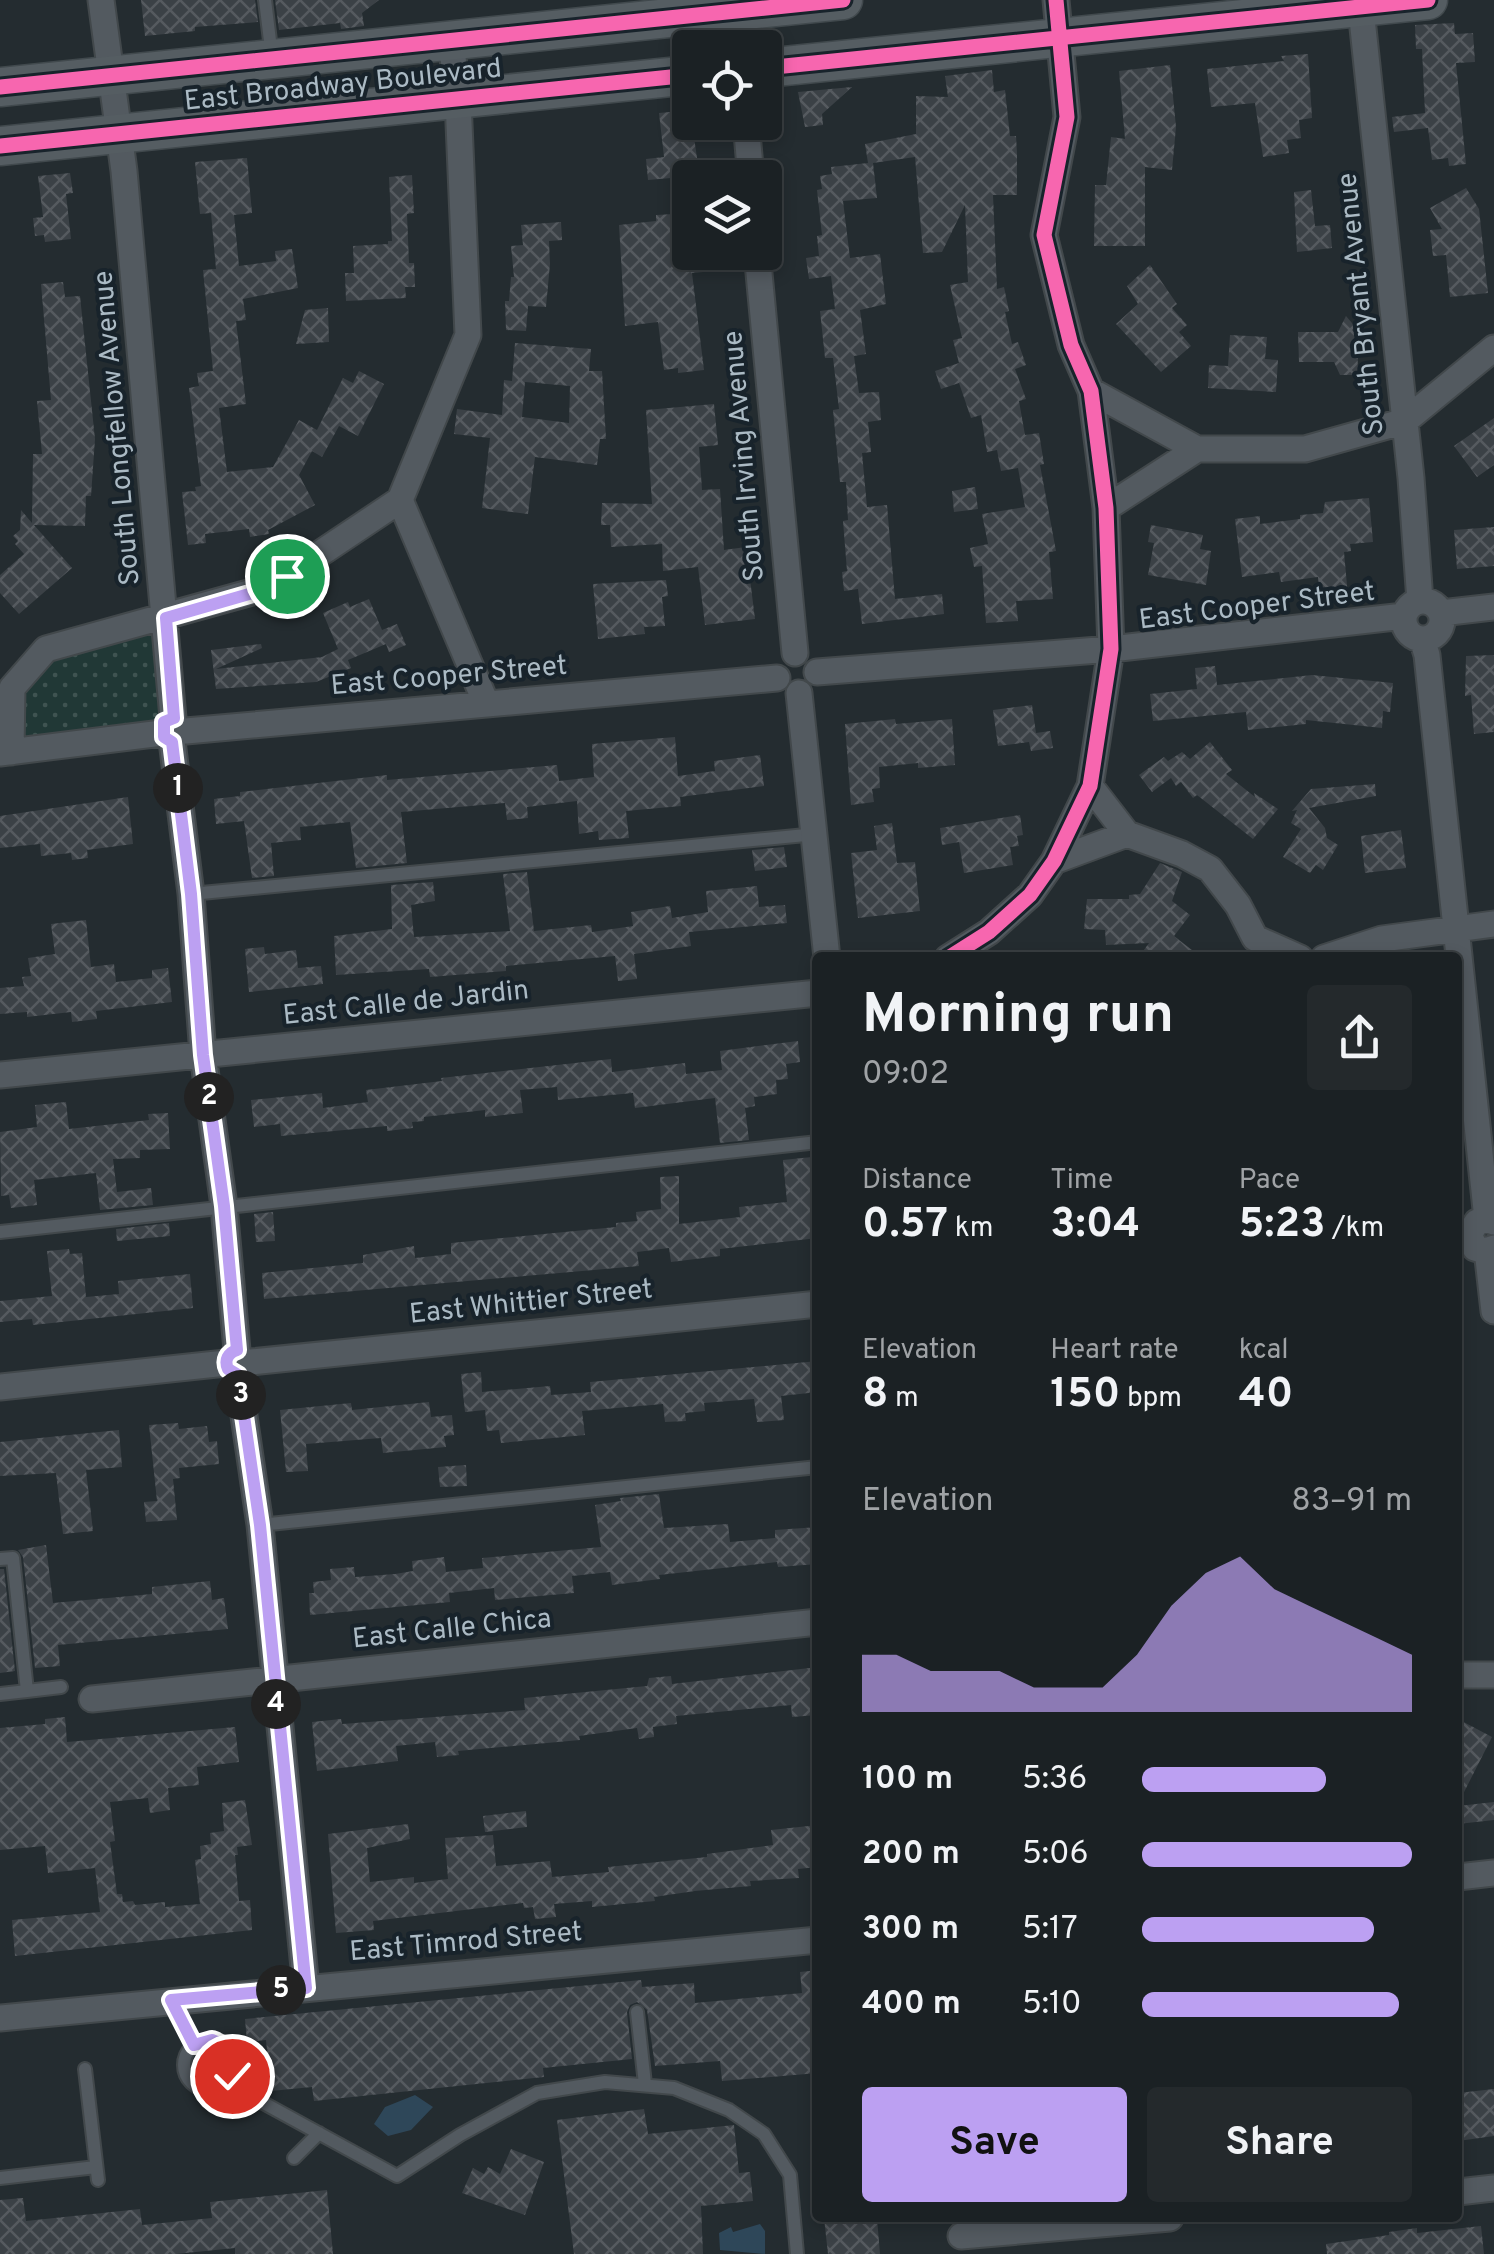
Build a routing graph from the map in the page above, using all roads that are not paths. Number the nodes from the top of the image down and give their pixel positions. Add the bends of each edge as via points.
1 (101, 0) edge
2 (266, 0) edge
3 (844, 0) edge
4 (1056, 0) edge
5 (1428, 0) edge
6 (1360, 4) edge
7 (735, 20) edge
8 (1060, 38) junction
9 (451, 41) junction
10 (272, 59) junction
11 (782, 66) edge
12 (110, 76) junction
13 (672, 78) edge
14 (0, 87) edge
15 (458, 100) junction
16 (120, 132) junction
17 (0, 146) edge
18 (760, 270) edge
19 (1494, 348) edge
20 (1091, 392) junction
21 (1404, 422) junction
22 (1197, 449) junction
23 (400, 500) junction
24 (1106, 508) junction
25 (1494, 607) edge
26 (1422, 610) junction
27 (166, 618) junction
28 (1111, 649) junction
29 (794, 653) junction
30 (817, 672) junction
31 (777, 678) junction
32 (799, 693) junction
33 (486, 703) junction
34 (174, 731) junction
35 (6, 752) edge
36 (1090, 786) junction
37 (816, 834) junction
38 (1127, 834) junction
39 (1054, 861) junction
40 (191, 894) junction
41 (1494, 924) edge
42 (1456, 929) junction
43 (1254, 948) edge
44 (826, 952) edge
45 (957, 952) edge
46 (1341, 952) edge
47 (1458, 952) edge
48 (812, 994) edge
49 (1462, 1000) edge
50 (203, 1055) junction
51 (0, 1075) edge
52 (812, 1143) edge
53 (224, 1206) junction
54 (0, 1232) edge
55 (1482, 1236) edge
56 (812, 1305) edge
57 (1494, 1311) edge
58 (238, 1362) junction
59 (0, 1387) edge
60 (812, 1468) edge
61 (260, 1525) junction
62 (0, 1559) edge
63 (812, 1623) edge
64 (1462, 1675) edge
65 (1494, 1675) edge
66 (273, 1679) junction
67 (62, 1687) dead end
68 (27, 1691) junction
69 (0, 1694) edge
70 (92, 1699) dead end
71 (1494, 1873) edge
72 (1462, 1877) edge
73 (812, 1941) edge
74 (306, 1988) junction
75 (171, 2000) junction
76 (0, 2010) edge
77 (637, 2012) dead end
78 (0, 2018) edge
79 (194, 2045) junction
80 (85, 2069) dead end
81 (227, 2084) junction
82 (645, 2084) junction
83 (319, 2134) junction
84 (294, 2158) dead end
85 (0, 2178) edge
86 (1494, 2188) edge
87 (1462, 2192) edge
88 (1124, 2222) edge
89 (961, 2236) edge
90 (797, 2254) edge

1 - 12 street, South Longfellow Avenue
2 - 10 lane
3 - 7 main road, East Broadway Boulevard
4 - 8 street
5 - 6 main road
6 - 8 main road
6 - 21 street, South Bryant Avenue
7 - 9 main road, East Broadway Boulevard
8 - 11 main road
8 - 20 street via 1067,117 1044,236 1071,345
9 - 10 main road, East Broadway Boulevard
9 - 15 street
10 - 12 main road, East Broadway Boulevard
12 - 14 main road, East Broadway Boulevard
12 - 16 street, South Longfellow Avenue
13 - 15 main road, East Broadway Boulevard
15 - 16 main road, East Broadway Boulevard
15 - 23 street via 468,335
16 - 17 main road, East Broadway Boulevard
16 - 27 street, South Longfellow Avenue
18 - 29 street, South Irving Avenue
19 - 21 street
20 - 22 street
20 - 24 street
21 - 22 street via 1305,449
21 - 26 street, South Bryant Avenue
22 - 24 street
23 - 27 street via 270,588
23 - 33 street
24 - 28 street
25 - 26 street, East Cooper Street
26 - 28 street, East Cooper Street
26 - 42 street via 1439,631 1422,639
27 - 34 street, South Longfellow Avenue
27 - 35 street via 46,649 12,688
28 - 30 street, East Cooper Street
28 - 36 street
29 - 30 street via 812,660
29 - 31 street via 783,659
30 - 32 street via 814,684
31 - 32 street via 784,689
31 - 33 street, East Cooper Street
32 - 37 street
33 - 34 street, East Cooper Street
34 - 35 street, East Cooper Street
34 - 40 street, South Longfellow Avenue
36 - 38 street
36 - 39 street
37 - 40 lane
37 - 44 street
38 - 39 street
38 - 43 street via 1210,870 1238,906
39 - 45 street via 1030,895
40 - 50 street, South Longfellow Avenue
41 - 42 street
42 - 46 street via 1382,938
42 - 47 street
48 - 50 street, East Calle de Jardin
49 - 55 street
50 - 51 street, East Calle de Jardin
50 - 53 street, South Longfellow Avenue
52 - 53 lane
53 - 54 lane
53 - 58 street, South Longfellow Avenue
55 - 57 street
56 - 58 street, East Whittier Street
58 - 59 street, East Whittier Street
58 - 61 street, South Longfellow Avenue
60 - 61 lane
61 - 66 street, South Longfellow Avenue
62 - 68 lane via 13,1558
63 - 66 street, East Calle Chica
64 - 65 street
66 - 70 street, East Calle Chica
66 - 74 street, South Longfellow Avenue
67 - 68 lane
68 - 69 lane
71 - 72 street
73 - 74 street, East Timrod Street
74 - 75 street, East Timrod Street
75 - 78 street, East Timrod Street
75 - 79 lane
76 - 78 lane
77 - 82 lane
79 - 81 lane via 212,2040 229,2050 234,2070
79 - 81 lane via 185,2057 186,2078 202,2090
80 - 85 lane via 97,2173
81 - 83 lane
82 - 83 lane via 537,2092 397,2176
82 - 90 lane via 729,2110 764,2134 790,2175
83 - 84 lane
86 - 87 street
88 - 89 street

